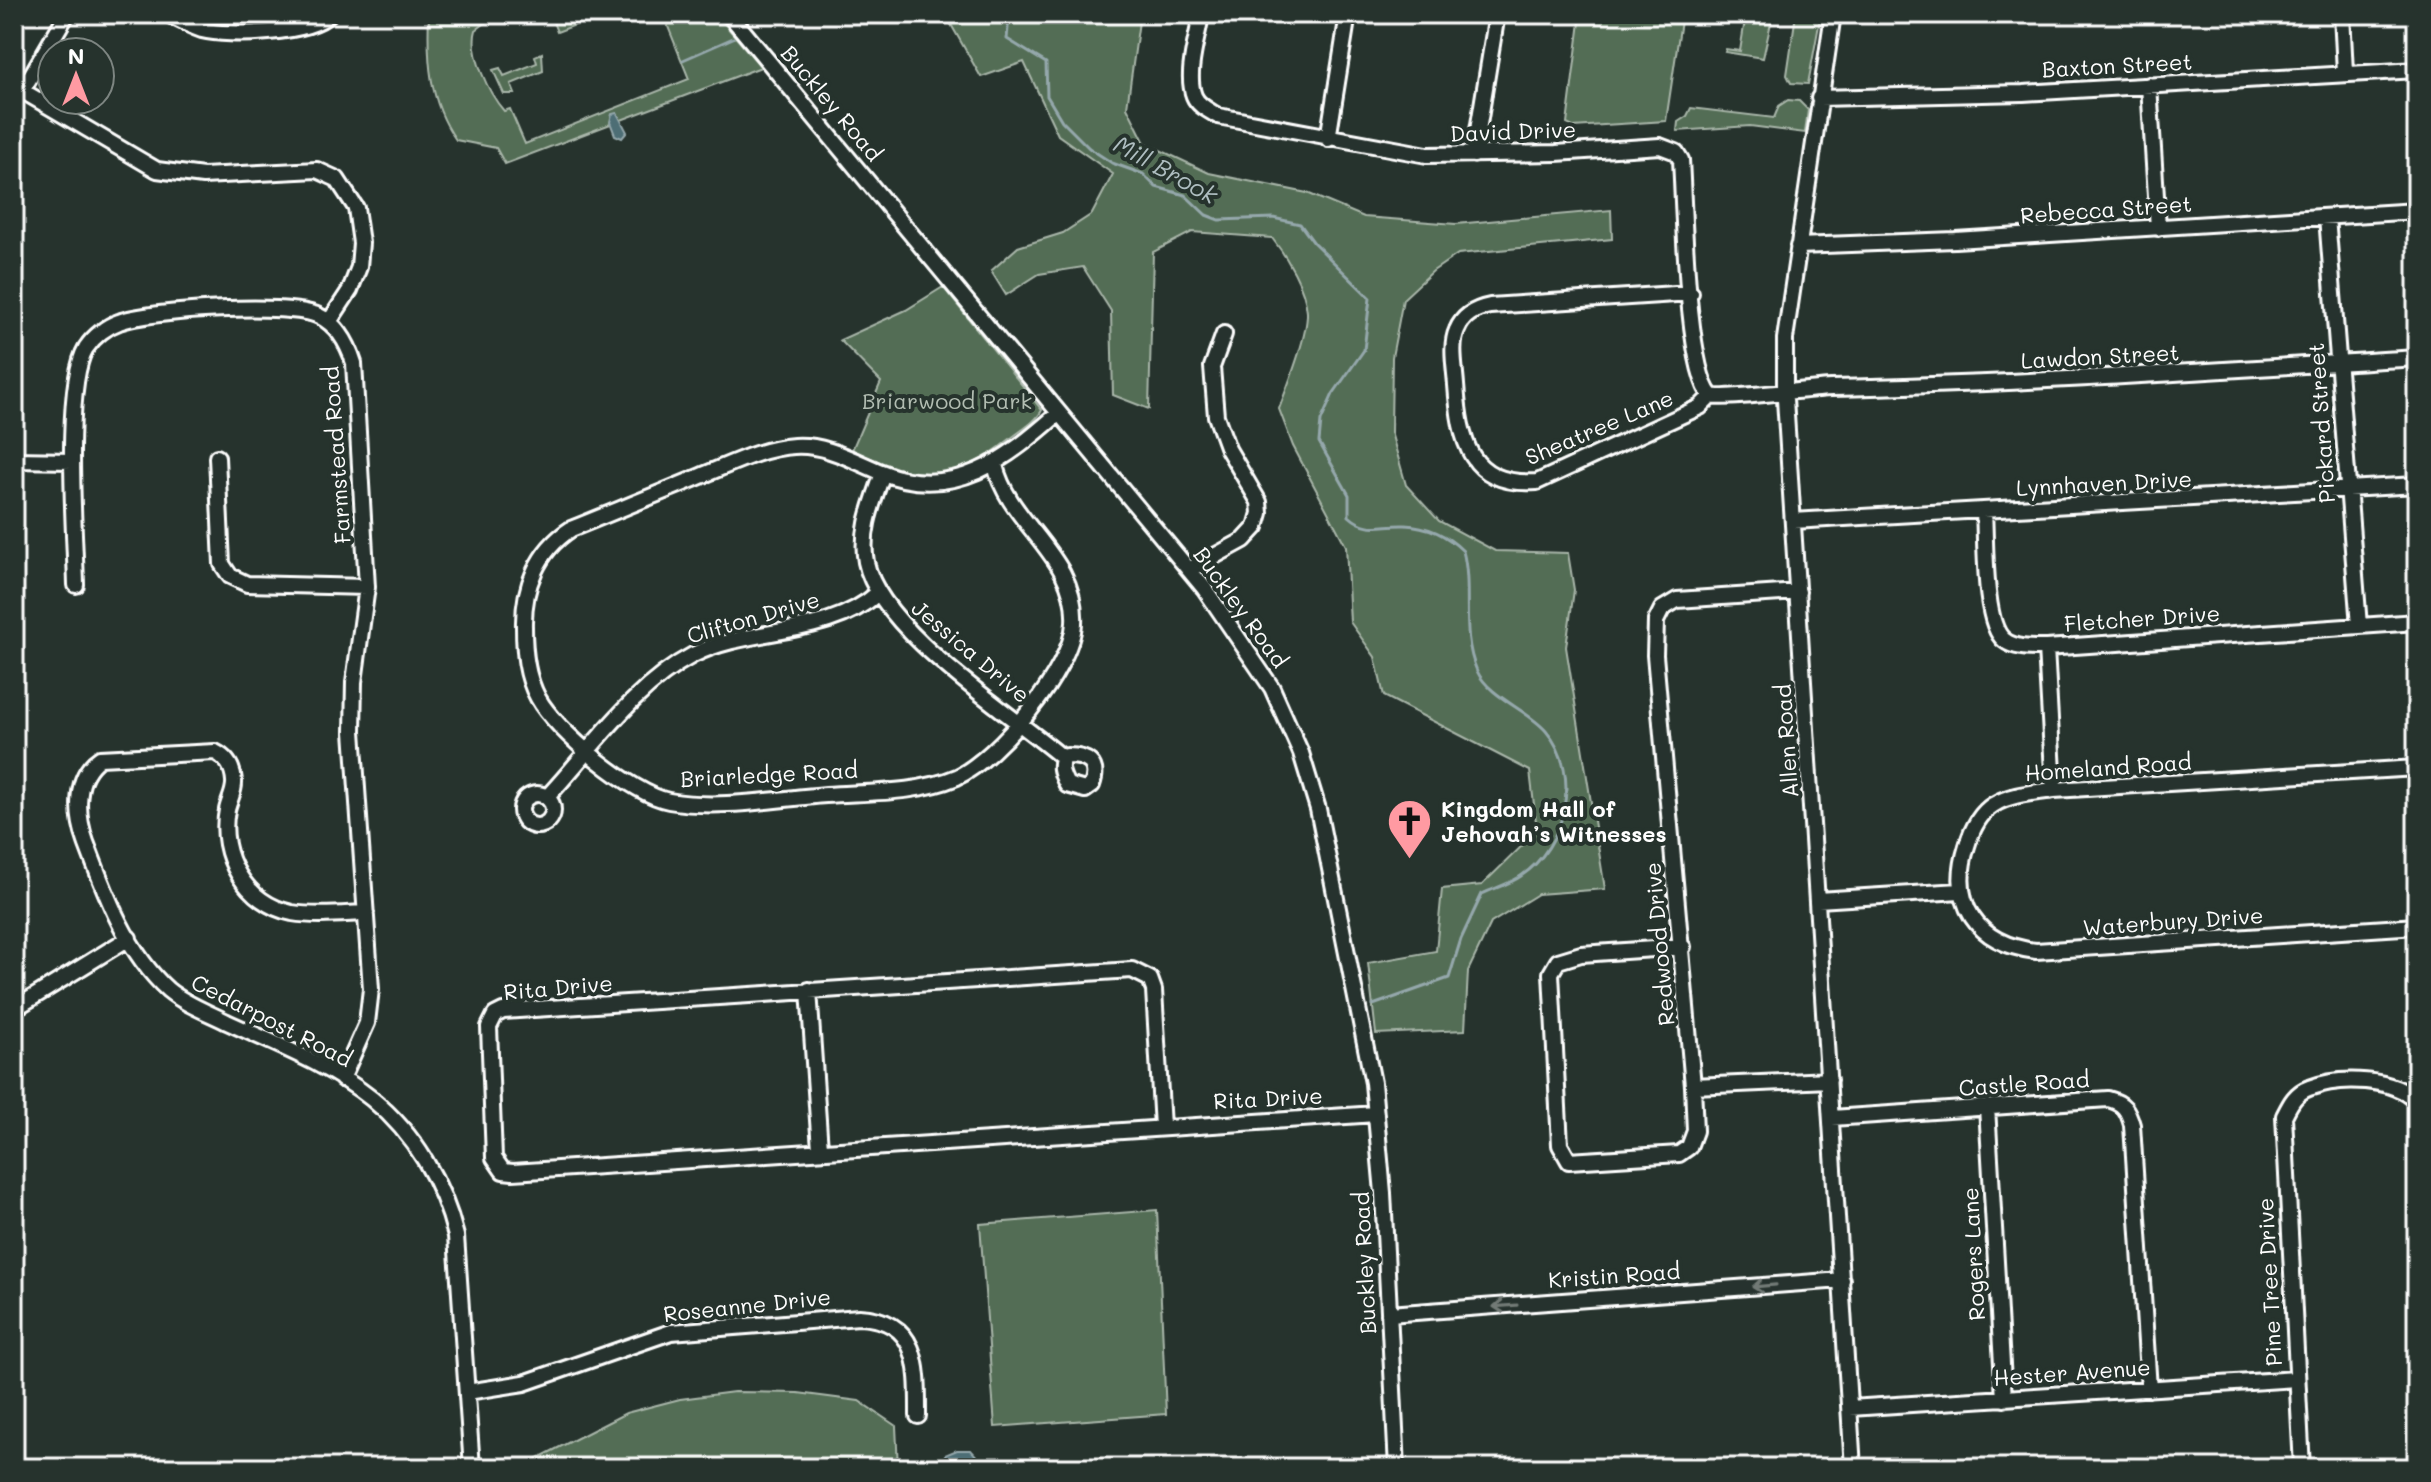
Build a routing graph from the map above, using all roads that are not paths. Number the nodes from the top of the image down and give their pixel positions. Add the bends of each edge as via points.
1 (67, 14) edge
2 (168, 14) edge
3 (329, 14) edge
4 (729, 14) edge
5 (1201, 14) edge
6 (1348, 14) edge
7 (1497, 14) edge
8 (1833, 14) edge
9 (2342, 14) edge
10 (2417, 70) edge
11 (2345, 72) junction
12 (2149, 85) junction
13 (18, 89) edge
14 (1819, 98) junction
15 (1328, 139) junction
16 (1474, 155) junction
17 (2417, 211) edge
18 (2327, 217) junction
19 (2158, 228) junction
20 (1798, 246) junction
21 (1691, 293) junction
22 (329, 322) junction
23 (1224, 334) dead end
24 (2417, 358) edge
25 (2339, 363) junction
26 (1785, 389) junction
27 (1711, 396) junction
28 (1059, 413) junction
29 (217, 457) dead end
30 (14, 460) edge
31 (72, 461) junction
32 (995, 465) junction
33 (883, 473) junction
34 (2417, 485) edge
35 (2347, 490) junction
36 (1984, 512) junction
37 (1793, 521) junction
38 (1189, 570) junction
39 (76, 585) dead end
40 (367, 587) junction
41 (1798, 592) junction
42 (878, 593) junction
43 (2417, 622) edge
44 (2359, 626) junction
45 (2046, 648) junction
46 (1018, 721) junction
47 (590, 751) junction
48 (1063, 758) dead end
49 (2417, 768) edge
50 (2054, 790) junction
51 (548, 796) dead end
52 (1960, 891) junction
53 (1818, 900) junction
54 (366, 913) junction
55 (2417, 926) edge
56 (129, 938) junction
57 (1683, 947) junction
58 (809, 990) junction
59 (14, 1009) edge
60 (342, 1079) junction
61 (1829, 1080) junction
62 (1693, 1086) junction
63 (2417, 1102) edge
64 (1987, 1107) junction
65 (1376, 1114) junction
66 (1832, 1118) junction
67 (1162, 1127) junction
68 (820, 1149) junction
69 (1842, 1280) junction
70 (1389, 1314) junction
71 (2297, 1379) junction
72 (2149, 1389) junction
73 (467, 1392) junction
74 (2004, 1399) junction
75 (1850, 1408) junction
76 (918, 1416) dead end
77 (472, 1468) edge
78 (1397, 1468) edge
79 (1853, 1468) edge
80 (2302, 1468) edge

1 - 13 street
2 - 3 street via 221,33 309,26
4 - 28 street, Buckley Road
5 - 15 street, David Drive via 1192,75 1194,96 1202,107 1218,116
6 - 15 street
7 - 16 street
8 - 14 street, Allen Road
9 - 11 street
10 - 11 street, Baxton Street
11 - 12 street, Baxton Street
12 - 14 street, Baxton Street
12 - 19 street
13 - 22 street via 157,170 203,176 327,173 349,193 359,224 359,267
14 - 20 street, Allen Road
15 - 16 street, David Drive via 1395,152
16 - 21 street, David Drive via 1660,146 1676,152 1681,160
17 - 18 street, Rebecca Street
18 - 19 street, Rebecca Street
18 - 25 street, Pickard Street
19 - 20 street, Rebecca Street
20 - 26 street, Allen Road via 1785,339
21 - 27 street, David Drive via 1696,355
21 - 27 street, Sheatree Lane via 1490,306 1469,314 1455,333 1459,430 1483,469 1511,482 1537,482 1700,407
22 - 31 street via 301,310 276,308 135,316 116,323 99,333 80,363
22 - 40 street, Farmstead Road via 354,363
23 - 38 street via 1212,367 1216,416 1260,513 1244,540
24 - 25 street, Lawdon Street
25 - 26 street, Lawdon Street via 1958,386
25 - 35 street, Pickard Street
26 - 27 street via 1722,399
26 - 37 street, Allen Road
28 - 32 street, Briarledge Road
28 - 38 street, Buckley Road
29 - 40 street via 222,564 230,576 247,584
30 - 31 street
31 - 39 street
32 - 33 street, Briarledge Road via 942,483
32 - 46 street, Briarledge Road via 1004,493 1053,555 1074,597 1072,640 1062,666
33 - 42 street, Jessica Drive via 865,527 865,560
33 - 47 street, Briarledge Road via 821,448 771,449 560,536 526,590 524,651 539,699
34 - 35 street, Lynnhaven Drive
35 - 36 street, Lynnhaven Drive
35 - 44 street, Pickard Street
36 - 37 street, Lynnhaven Drive
36 - 45 street, Fletcher Drive via 1995,629 2013,645
37 - 41 street, Allen Road
38 - 65 street, Buckley Road via 1257,662 1301,753 1321,823
40 - 54 street, Farmstead Road via 353,731
41 - 53 street, Allen Road
41 - 57 street, Redwood Drive via 1677,600 1662,609 1656,621
42 - 46 street, Jessica Drive via 911,634
42 - 47 street, Clifton Drive via 819,622 695,654 639,696
43 - 44 street, Fletcher Drive
44 - 45 street, Fletcher Drive
45 - 50 street
46 - 47 street, Briarledge Road via 983,760 934,785 704,804 649,795
46 - 48 street, Jessica Drive
47 - 51 street, Clifton Drive
49 - 50 street, Homeland Road
50 - 52 street, Homeland Road via 2010,797 1981,815 1963,859
52 - 53 street
52 - 55 street, Waterbury Drive via 1991,938 2013,949 2036,951
53 - 61 street, Allen Road
54 - 56 street, Cedarpost Road via 288,912 252,892 229,859 226,810 234,780 223,756 204,751 100,758 81,784 83,833
54 - 60 street, Farmstead Road via 371,989 367,1023
56 - 59 street
56 - 60 street, Cedarpost Road via 152,973 183,1001
57 - 62 street, Redwood Drive
57 - 62 street, Redwood Drive via 1581,954 1556,963 1549,986 1564,1157 1579,1163 1679,1154 1689,1147 1695,1131
58 - 67 street, Rita Drive via 1142,972 1154,990
58 - 68 street
58 - 68 street, Rita Drive via 495,1015 489,1027 494,1158 503,1171 513,1172
60 - 73 street, Cedarpost Road via 370,1097 412,1140 449,1206 459,1263
61 - 62 street
61 - 66 street, Allen Road
63 - 71 street, Pine Tree Drive via 2396,1085 2309,1088 2295,1097 2284,1116
64 - 66 street, Castle Road
64 - 72 street, Castle Road via 2108,1099 2128,1110
64 - 74 street, Rogers Lane
65 - 67 street, Rita Drive
65 - 70 street, Buckley Road
66 - 69 street, Allen Road
67 - 68 street, Rita Drive
69 -> 70 street, Kristin Road
69 - 75 street, Allen Road
70 - 78 street, Buckley Road
71 - 72 street, Hester Avenue
71 - 80 street, Pine Tree Drive
72 - 74 street, Hester Avenue
73 - 76 street, Roseanne Drive via 524,1383 671,1332 867,1317 887,1322 912,1349 918,1370
73 - 77 street, Cedarpost Road
74 - 75 street, Hester Avenue
75 - 79 street, Allen Road

